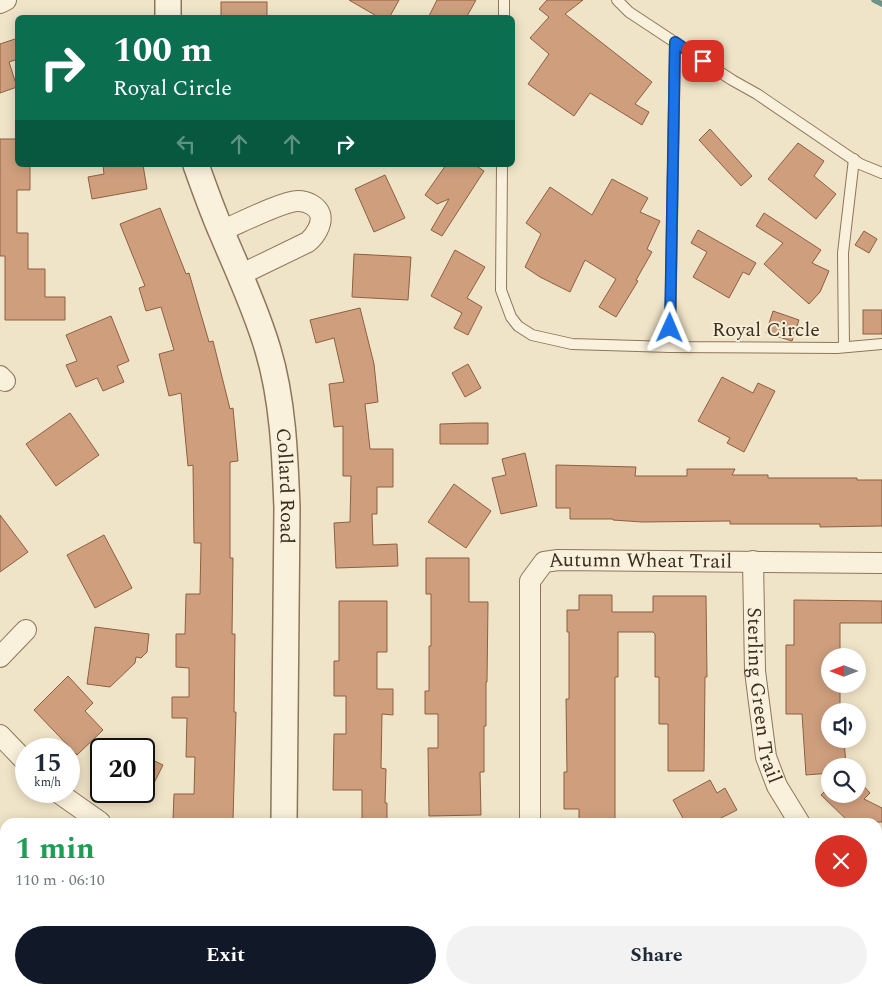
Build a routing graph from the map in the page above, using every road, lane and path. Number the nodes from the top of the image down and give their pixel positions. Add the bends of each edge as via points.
1 (6, 0) edge
2 (168, 0) edge
3 (504, 0) edge
4 (617, 0) edge
5 (0, 3) edge
6 (168, 15) edge
7 (504, 15) edge
8 (675, 42) junction
9 (854, 159) junction
10 (197, 167) edge
11 (502, 167) edge
12 (882, 173) edge
13 (221, 232) junction
14 (240, 275) junction
15 (882, 344) edge
16 (670, 347) junction
17 (844, 347) junction
18 (753, 561) junction
19 (882, 563) edge
20 (26, 630) dead end
21 (0, 657) edge
22 (0, 735) edge
23 (15, 751) edge
24 (73, 803) edge
25 (94, 818) edge
26 (284, 818) edge
27 (530, 818) edge
28 (797, 818) edge

1 - 5 street
2 - 6 street
3 - 7 lane
4 - 8 lane via 629,12
8 - 9 lane
8 - 16 lane
9 - 12 lane
9 - 17 lane via 843,253
10 - 13 street, Collard Road
11 - 16 lane, Royal Circle via 501,290 511,318 518,326 532,335 572,344
13 - 14 street, Collard Road
13 - 14 street via 296,201 312,204 320,215 321,222 308,242
14 - 26 street, Collard Road via 268,351 286,468
15 - 17 lane, Royal Circle
16 - 17 lane, Royal Circle
18 - 19 street, Autumn Wheat Trail
18 - 27 street, Autumn Wheat Trail via 544,562 530,581
18 - 28 street, Sterling Green Trail via 755,671 766,757 777,786
20 - 21 street
22 - 23 street
24 - 25 street

